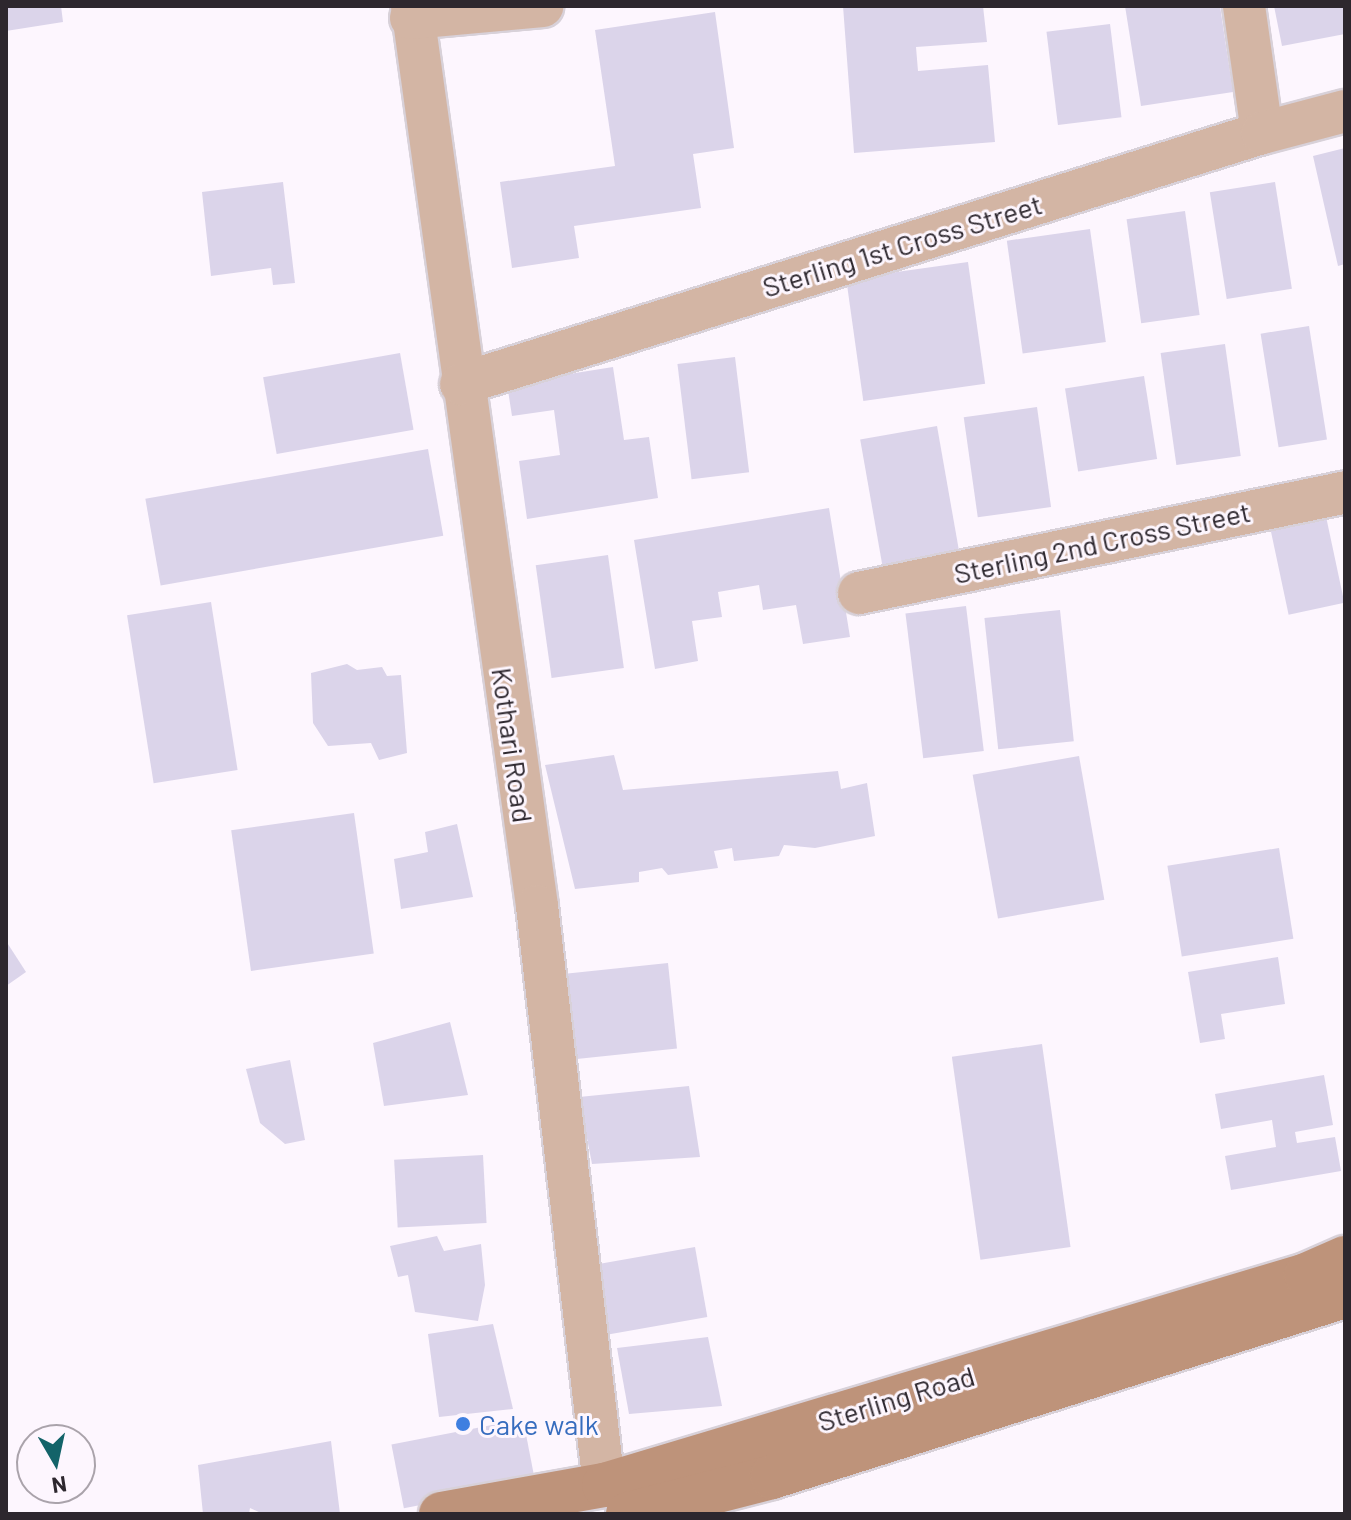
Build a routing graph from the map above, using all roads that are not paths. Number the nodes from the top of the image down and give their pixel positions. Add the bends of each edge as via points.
1 (542, 6) edge
2 (1244, 6) edge
3 (411, 12) edge
4 (1345, 111) edge
5 (1262, 133) junction
6 (461, 384) junction
7 (1345, 492) edge
8 (859, 593) dead end
9 (1345, 1258) edge
10 (1345, 1296) edge
11 (616, 1499) edge
12 (441, 1514) edge

1 - 3 street
2 - 5 street
3 - 6 street, Kothari Road
4 - 5 street, Sterling 1st Cross Street
5 - 6 street, Sterling 1st Cross Street
6 - 11 street, Kothari Road
7 - 8 street, Sterling 2nd Cross Street
9 - 11 main road, Sterling Road
10 - 11 main road, Sterling Road via 772,1477
11 - 12 main road, Sterling Road

